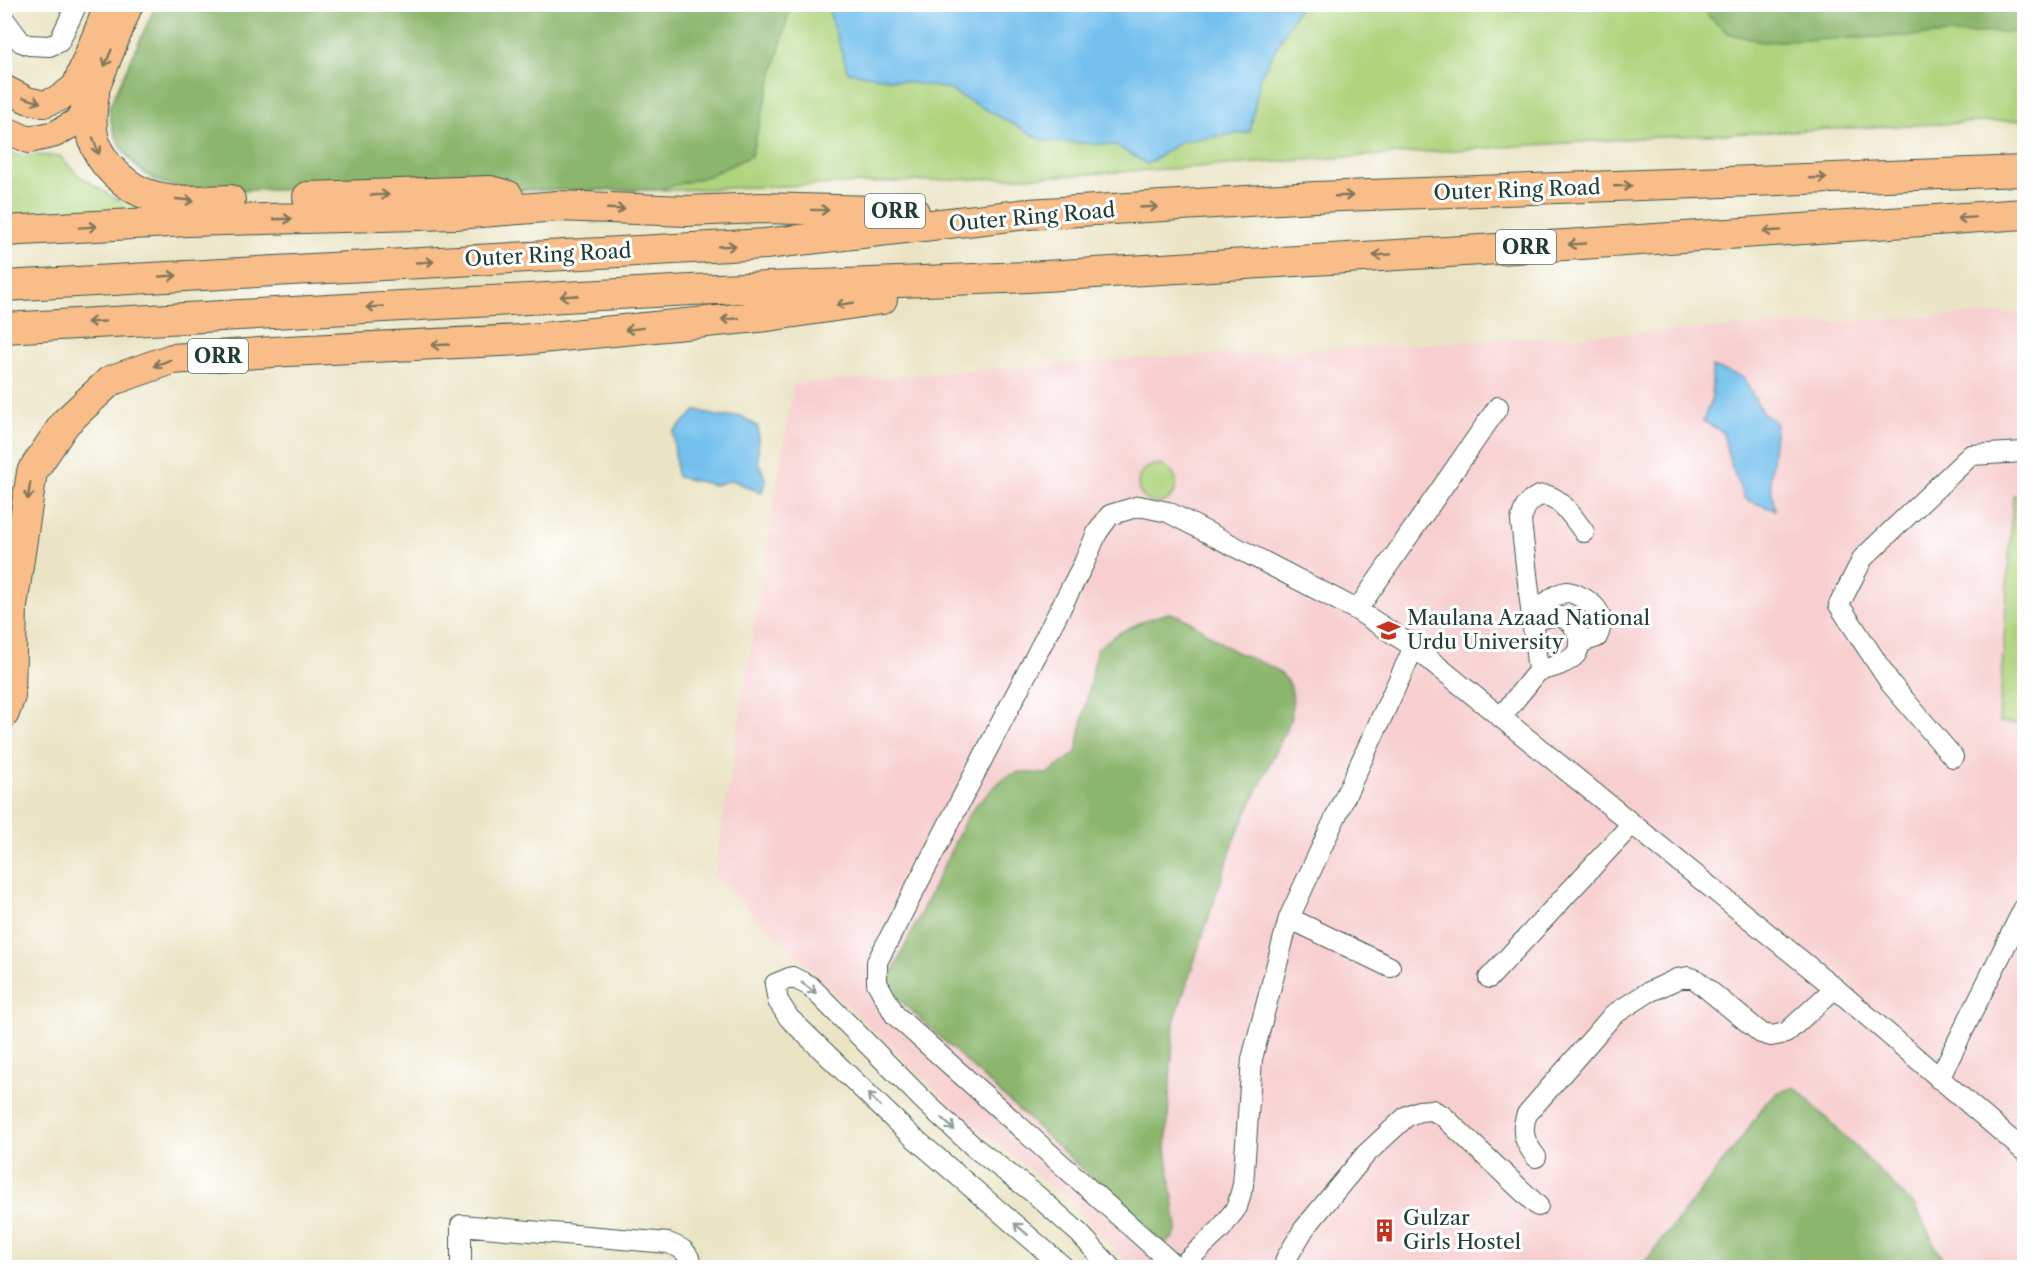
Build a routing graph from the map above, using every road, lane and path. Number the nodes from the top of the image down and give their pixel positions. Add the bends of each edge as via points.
1 (77, 4) edge
2 (108, 4) edge
3 (130, 4) edge
4 (4, 19) edge
5 (4, 88) edge
6 (94, 94) junction
7 (4, 129) edge
8 (2025, 171) edge
9 (558, 207) junction
10 (1028, 214) junction
11 (2025, 214) edge
12 (17, 231) edge
13 (1028, 277) junction
14 (4, 286) edge
15 (4, 328) edge
16 (1498, 407) dead end
17 (2025, 452) edge
18 (1584, 532) dead end
19 (1357, 610) junction
20 (1532, 621) junction
21 (1579, 643) junction
22 (1414, 647) junction
23 (1538, 671) junction
24 (4, 713) edge
25 (1501, 717) junction
26 (1953, 758) dead end
27 (1632, 824) junction
28 (2025, 908) edge
29 (1289, 918) junction
30 (1390, 967) dead end
31 (1489, 978) dead end
32 (1835, 988) junction
33 (1939, 1079) junction
34 (2025, 1151) edge
35 (1536, 1157) dead end
36 (1538, 1206) dead end
37 (461, 1268) edge
38 (691, 1268) edge
39 (1065, 1268) edge
40 (1111, 1268) edge
41 (1178, 1268) edge
42 (1284, 1268) edge

1 - 4 street via 59,42 49,46 21,42
5 -> 2 main road via 44,104 75,86
3 -> 6 main road
6 - 7 main road via 75,124 55,134 29,140
6 -> 9 highway, ORR via 92,134 97,153 129,185 147,194 193,201 490,191
10 -> 8 highway, Outer Ring Road / ORR via 1315,197
9 -> 10 highway, ORR
12 -> 9 highway, ORR
14 -> 10 highway, Outer Ring Road / ORR via 765,244
11 -> 13 highway, Outer Ring Road / ORR
13 -> 15 highway, Outer Ring Road / ORR via 767,286
13 -> 24 highway, ORR via 768,316 520,340 172,359 110,381 65,423 32,472 12,606 10,696
16 - 19 street
17 - 26 street via 1971,455 1863,558 1839,605 1891,684
18 - 20 street via 1550,495 1540,495 1524,509 1521,521
19 - 22 street
19 - 41 street via 1168,512 1138,506 1110,515 1097,533 877,962 877,983 895,1015
20 - 21 street via 1554,616 1568,620 1577,630
20 - 21 street via 1552,598 1574,593 1593,604 1601,619 1596,637
20 - 23 street
21 - 23 street via 1575,654 1564,662
22 - 25 street
22 - 29 street
23 - 25 street
25 - 27 street
27 - 31 street
27 - 32 street
28 - 33 street
29 - 30 street
29 - 41 street via 1252,1059 1243,1185 1237,1207 1220,1230
32 - 33 street
32 - 35 street via 1786,1033 1771,1036 1761,1033 1695,978 1677,979 1647,993 1613,1015 1527,1114 1523,1135
33 - 34 street
36 - 42 street via 1443,1116 1432,1110 1419,1111 1407,1116 1366,1154 1304,1229
37 - 38 street via 461,1225 668,1242 687,1253
39 -> 40 street via 905,1130 789,1018 778,1001 775,984 792,978 810,986 927,1104 1080,1234

